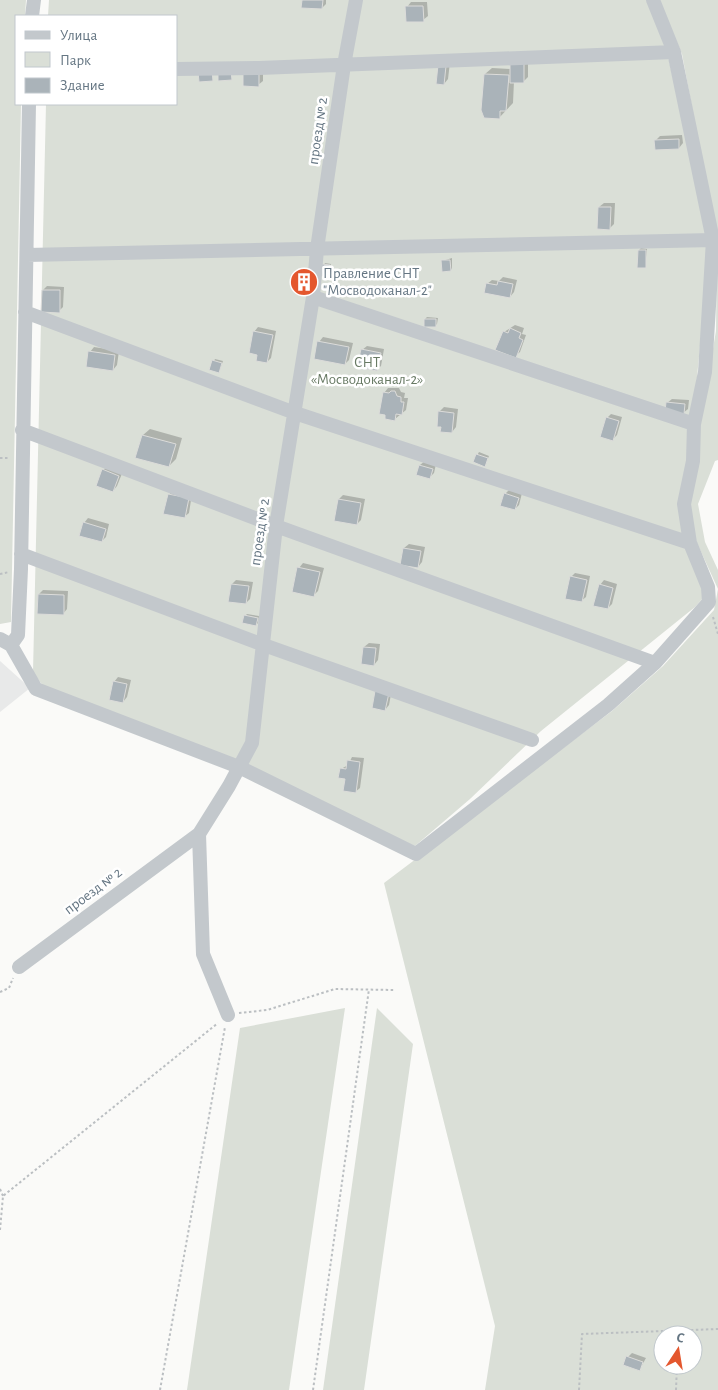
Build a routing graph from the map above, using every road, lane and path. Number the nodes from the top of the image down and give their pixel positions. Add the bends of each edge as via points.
1 (34, 0) edge
2 (356, 0) edge
3 (653, 0) edge
4 (32, 15) edge
5 (672, 52) junction
6 (344, 65) junction
7 (178, 69) edge
8 (29, 105) edge
9 (713, 240) junction
10 (317, 249) junction
11 (27, 255) junction
12 (313, 297) junction
13 (25, 312) junction
14 (295, 414) junction
15 (694, 424) junction
16 (22, 430) junction
17 (276, 526) junction
18 (690, 543) junction
19 (21, 554) junction
20 (709, 602) junction
21 (718, 634) edge
22 (5, 642) edge
23 (262, 644) junction
24 (655, 663) junction
25 (532, 740) dead end
26 (239, 767) junction
27 (199, 834) junction
28 (18, 967) joint
29 (369, 989) junction
30 (395, 990) dead end
31 (0, 992) edge
32 (228, 1014) junction
33 (0, 1189) edge
34 (3, 1196) junction
35 (0, 1230) edge
36 (703, 1330) edge
37 (718, 1330) edge
38 (653, 1332) edge
39 (677, 1375) edge
40 (160, 1390) edge
41 (313, 1390) edge
42 (579, 1390) edge
43 (676, 1390) edge

1 - 4 street
2 - 6 street, проезд № 2
3 - 5 street
5 - 6 street
5 - 9 street
6 - 7 street
6 - 10 street, проезд № 2
8 - 11 street
9 - 10 street
9 - 15 street via 705,372
10 - 11 street
10 - 12 street, проезд № 2
11 - 13 street
12 - 14 street, проезд № 2
12 - 15 street
13 - 14 street
13 - 16 street
14 - 17 street, проезд № 2
14 - 18 street
15 - 18 street via 693,461 684,504
16 - 17 street
16 - 19 street
17 - 23 street, проезд № 2
17 - 24 street
18 - 20 street via 708,587
19 - 22 street via 18,635
19 - 23 street
20 - 21 path
20 - 24 street
22 - 26 street via 36,689
23 - 25 street
23 - 26 street, проезд № 2 via 252,743
24 - 26 street via 608,705 416,854
26 - 27 street, проезд № 2
27 - 28 street, проезд № 2
27 - 32 street via 202,954
28 - 31 path via 9,988
29 - 30 path
29 - 32 path via 335,989 267,1010
29 - 41 path
32 - 34 path
32 - 40 path
33 - 34 path
34 - 35 path
36 - 37 path
38 - 42 path via 582,1334
39 - 43 path

